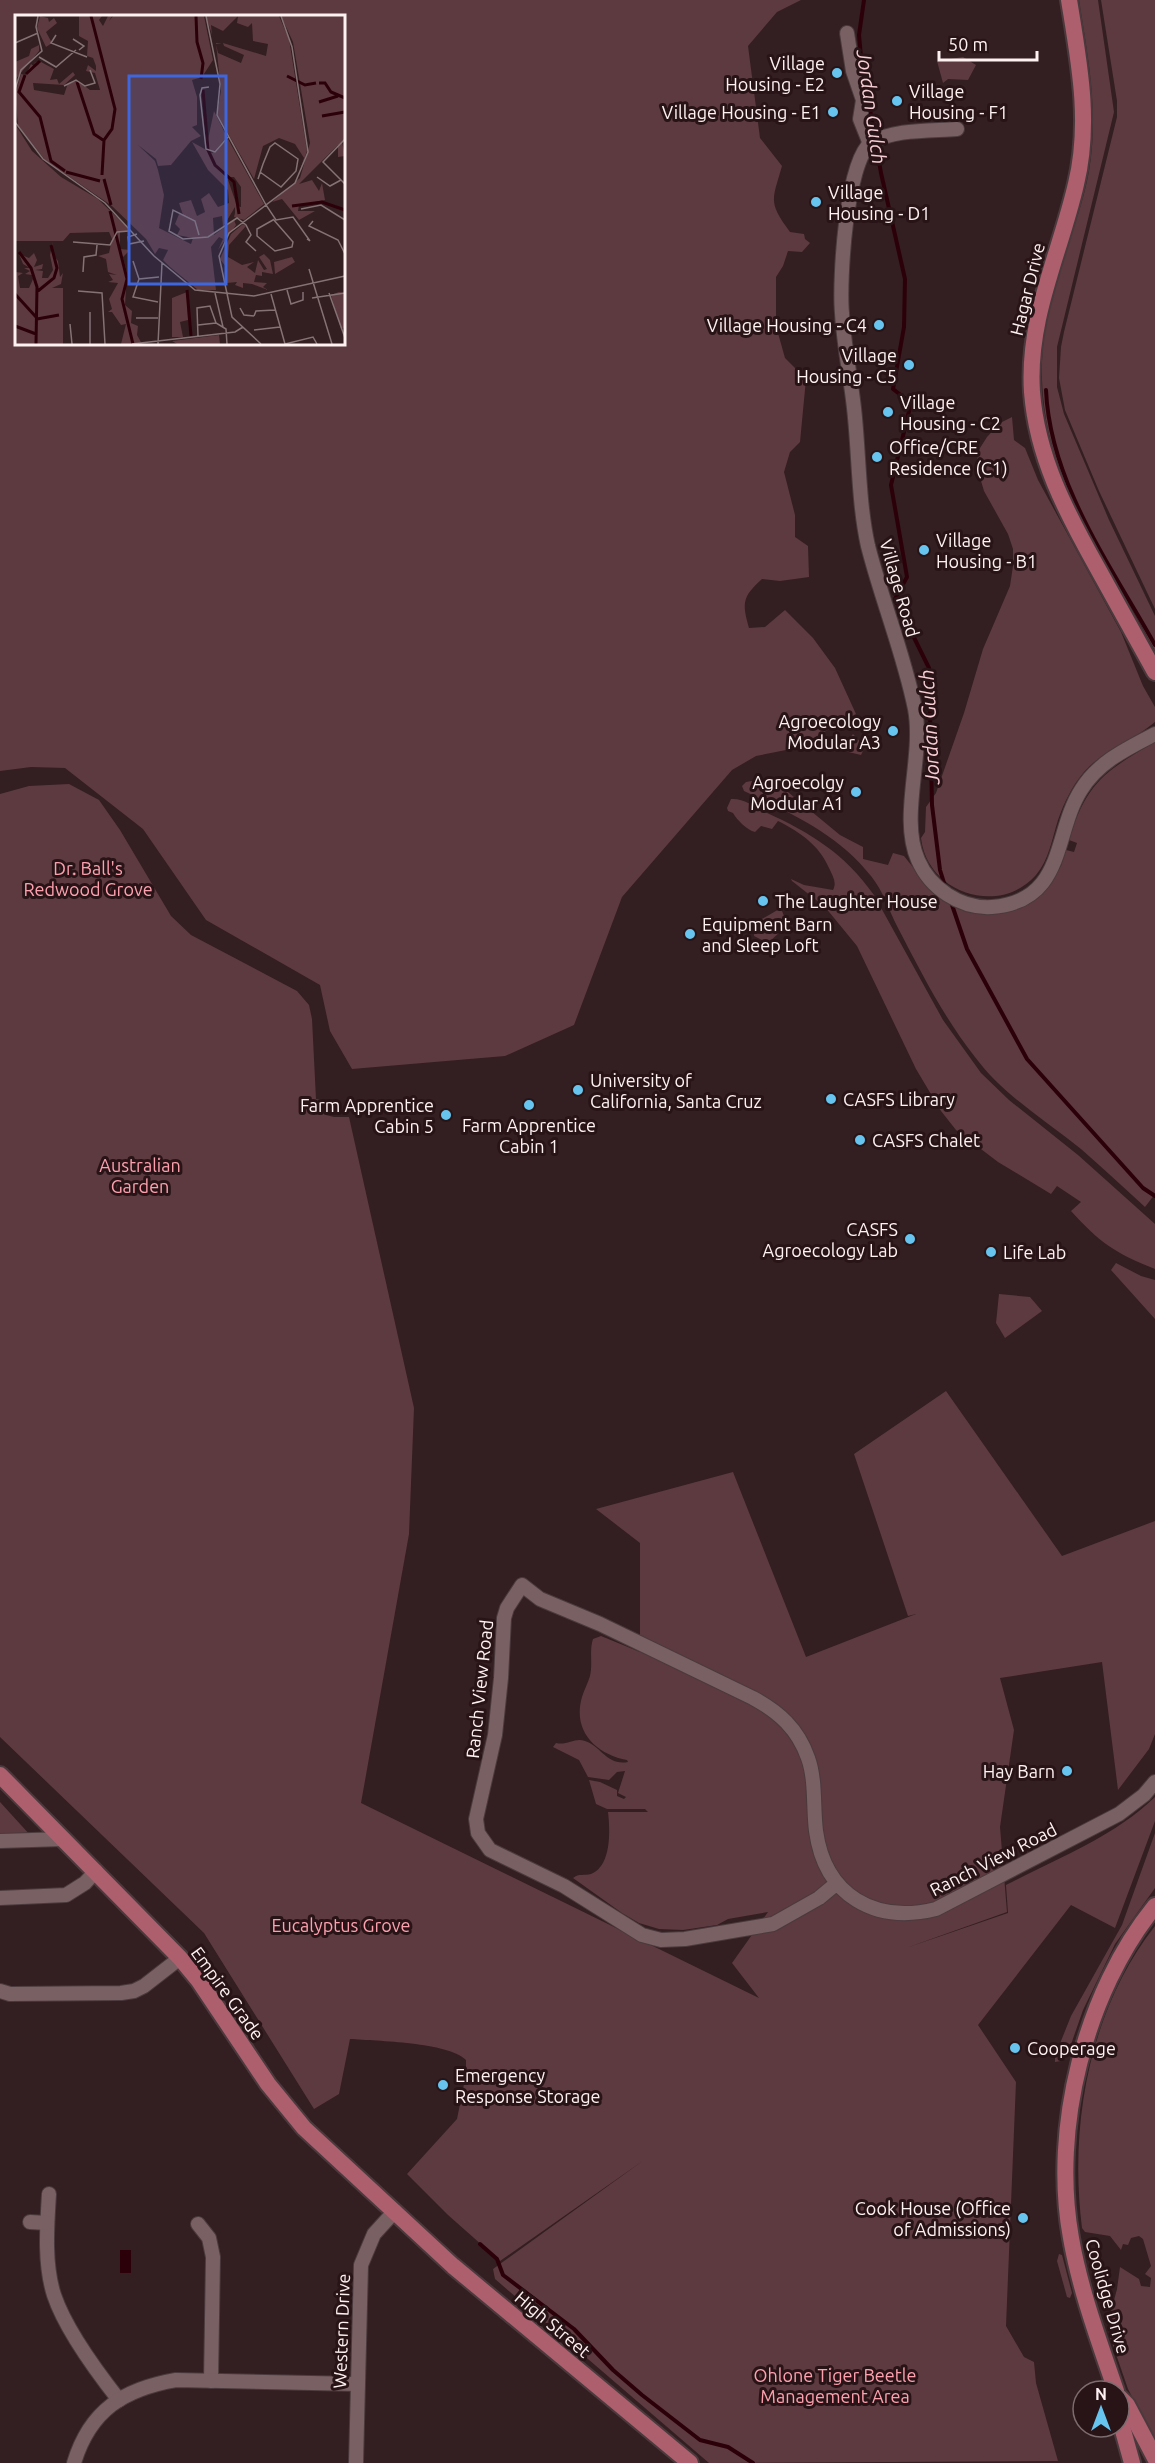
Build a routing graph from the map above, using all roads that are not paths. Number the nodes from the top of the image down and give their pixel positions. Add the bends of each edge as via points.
1 (1069, 0) edge
2 (847, 33) dead end
3 (957, 129) dead end
4 (870, 144) junction
5 (1155, 672) edge
6 (1155, 734) edge
7 (0, 1775) edge
8 (1155, 1782) edge
9 (64, 1839) junction
10 (0, 1841) edge
11 (96, 1871) junction
12 (837, 1883) junction
13 (0, 1898) edge
14 (1155, 1906) edge
15 (180, 1958) junction
16 (0, 1991) edge
17 (49, 2194) dead end
18 (395, 2211) junction
19 (30, 2222) dead end
20 (47, 2223) junction
21 (198, 2224) dead end
22 (1112, 2379) edge
23 (211, 2381) junction
24 (357, 2384) junction
25 (119, 2400) junction
26 (1131, 2413) edge
27 (1125, 2439) edge
28 (1155, 2458) edge
29 (74, 2463) edge
30 (356, 2463) edge
31 (690, 2463) edge
32 (1132, 2463) edge

1 - 5 main road, Hagar Drive via 1083,93 1082,148 1076,184 1037,318 1032,373 1035,408 1046,462 1058,495
2 - 4 street via 862,100 860,119
3 - 4 street via 910,130
4 - 6 street, Village Road via 858,160 844,228 842,312 868,543 910,681 917,718 910,828 919,863 954,900 992,906 1020,899 1044,881 1056,864 1081,790 1116,754
7 - 9 main road, Empire Grade
8 - 12 street, Ranch View Road via 1119,1814 936,1909 898,1915 884,1912 857,1900
9 - 10 street
9 - 11 main road, Empire Grade
11 - 13 street via 66,1895
11 - 15 main road, Empire Grade
12 - 12 street, Ranch View Road via 773,1924 662,1940 642,1935 564,1886 490,1850 478,1833 476,1819 494,1744 504,1618 522,1585 540,1599 753,1698 786,1720 809,1760 820,1851
14 - 22 main road, Coolidge Drive via 1106,1986 1086,2037 1066,2134 1070,2237 1080,2282
15 - 16 street via 144,1986 121,1993
15 - 18 main road, Empire Grade via 268,2084 304,2128
17 - 20 street
18 - 24 street, Western Drive via 374,2234 361,2265
18 - 31 main road, High Street via 453,2266
19 - 20 street
20 - 25 street via 53,2293 62,2314
21 - 23 street via 209,2238 213,2257
23 - 24 street
23 - 25 street via 176,2380 148,2385
24 - 30 street, Western Drive
25 - 29 street via 94,2422
26 - 28 main road
27 - 32 main road

